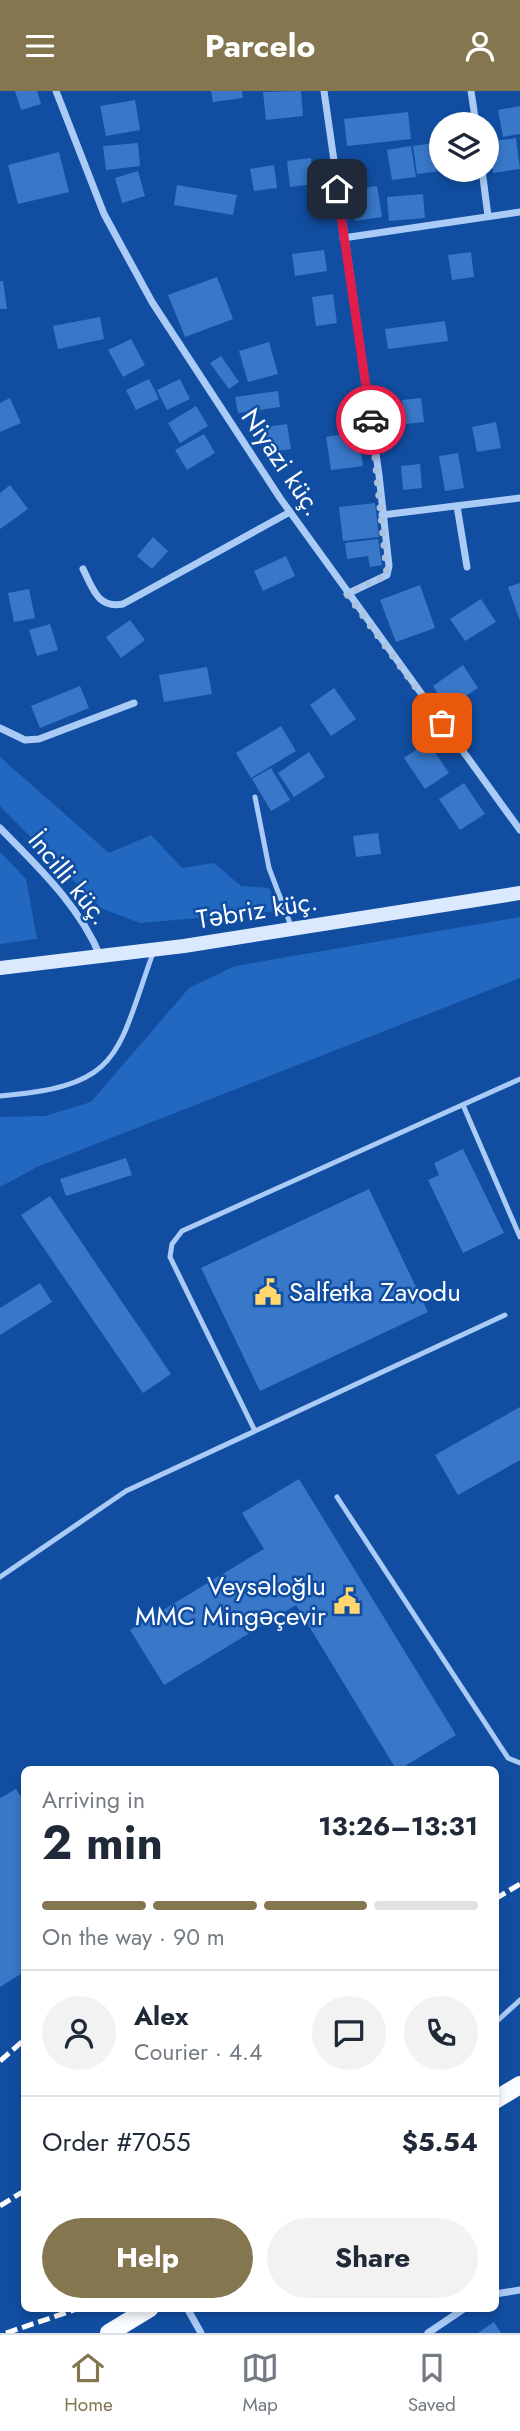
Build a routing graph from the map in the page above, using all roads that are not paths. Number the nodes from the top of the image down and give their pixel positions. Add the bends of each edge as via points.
1 (56, 91) edge
2 (324, 91) edge
3 (471, 91) edge
4 (474, 112) edge
5 (484, 182) edge
6 (520, 212) edge
7 (488, 216) junction
8 (343, 238) junction
9 (520, 498) edge
10 (457, 506) junction
11 (290, 512) junction
12 (382, 515) junction
13 (467, 567) dead end
14 (83, 569) dead end
15 (347, 594) junction
16 (134, 703) dead end
17 (0, 728) edge
18 (255, 797) dead end
19 (0, 828) edge
20 (520, 830) edge
21 (520, 894) edge
22 (292, 929) junction
23 (154, 950) junction
24 (101, 957) junction
25 (0, 968) edge
26 (520, 1079) edge
27 (0, 1096) edge
28 (463, 1105) junction
29 (520, 1237) edge
30 (505, 1315) dead end
31 (254, 1429) junction
32 (337, 1497) dead end
33 (0, 1577) edge
34 (520, 1763) edge
35 (520, 2000) edge
36 (499, 2019) edge
37 (520, 2085) edge
38 (499, 2098) edge
39 (520, 2290) edge
40 (499, 2293) edge
41 (142, 2312) edge
42 (189, 2312) edge
43 (459, 2312) edge
44 (109, 2333) edge
45 (201, 2333) edge
46 (428, 2333) edge

1 - 11 street, Niyazi küç. via 104,214 152,302
2 - 8 street
3 - 4 street
5 - 7 street
6 - 7 street
7 - 8 street
8 - 12 street
9 - 10 street
10 - 12 street
10 - 13 street
11 - 14 street via 123,604 110,606 100,601
11 - 15 street, Niyazi küç.
12 - 15 street via 387,575
15 - 20 street, Niyazi küç.
16 - 17 street via 39,739 25,740
18 - 22 lane via 269,868
19 - 24 street, İncilli küç. via 77,913
21 - 22 street, Təbriz küç.
22 - 23 street, Təbriz küç.
23 - 24 street, Təbriz küç.
23 - 27 lane via 120,1046 103,1067 81,1082
24 - 25 street, Təbriz küç.
26 - 28 lane
28 - 29 lane
28 - 31 lane via 182,1231 172,1244 170,1257
30 - 31 lane
31 - 33 lane via 126,1491
32 - 34 lane via 508,1758
35 - 36 lane
37 - 38 main road
39 - 40 street
41 - 44 main road
42 - 45 street
43 - 46 street

